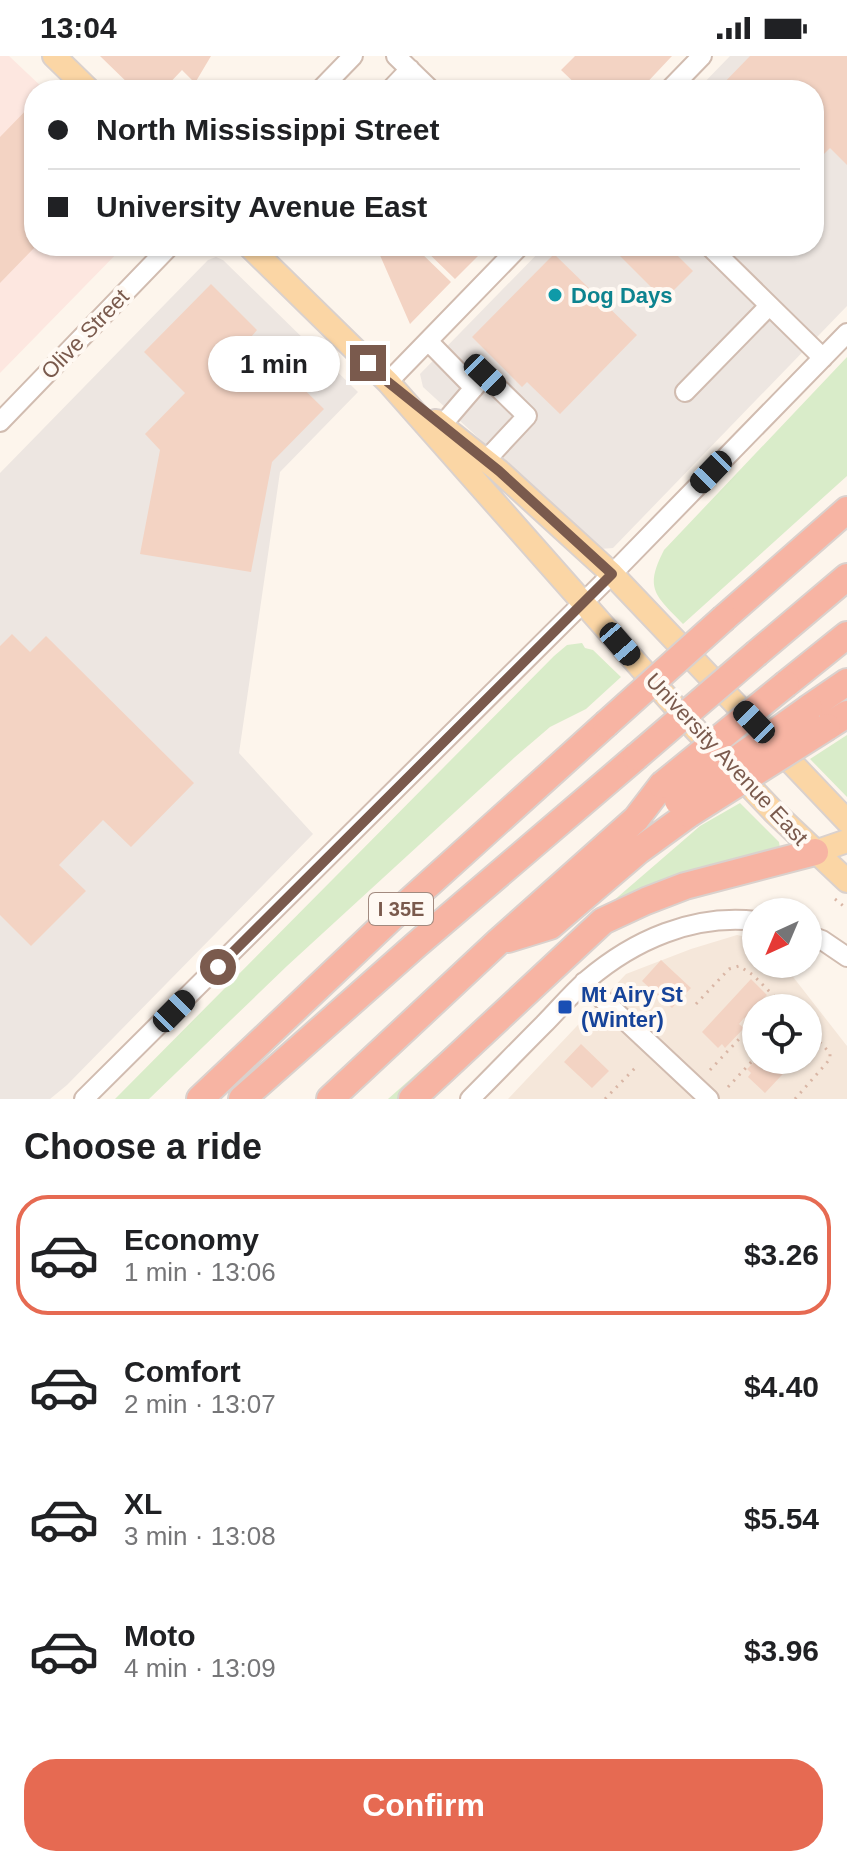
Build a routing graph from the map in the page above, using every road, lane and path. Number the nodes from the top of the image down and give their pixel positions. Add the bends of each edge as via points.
1 (54, 56) edge
2 (353, 56) edge
3 (702, 56) edge
4 (403, 63) edge
5 (79, 80) edge
6 (330, 80) edge
7 (421, 80) edge
8 (679, 80) edge
9 (160, 256) edge
10 (259, 256) edge
11 (510, 256) edge
12 (719, 256) edge
13 (769, 306) junction
14 (847, 333) edge
15 (428, 341) junction
16 (823, 358) junction
17 (388, 382) junction
18 (474, 388) junction
19 (685, 392) dead end
20 (0, 422) edge
21 (442, 425) junction
22 (486, 460) junction
23 (847, 510) edge
24 (612, 574) junction
25 (847, 577) edge
26 (583, 602) junction
27 (847, 635) edge
28 (847, 682) edge
29 (837, 721) edge
30 (676, 800) junction
31 (847, 821) edge
32 (847, 841) edge
33 (815, 852) junction
34 (847, 881) edge
35 (742, 921) edge
36 (822, 940) edge
37 (497, 943) junction
38 (847, 957) edge
39 (584, 982) junction
40 (772, 994) edge
41 (696, 1004) dead end
42 (742, 1036) edge
43 (822, 1045) edge
44 (638, 1065) dead end
45 (822, 1068) edge
46 (710, 1070) dead end
47 (742, 1072) edge
48 (817, 1074) edge
49 (728, 1087) dead end
50 (84, 1099) edge
51 (200, 1099) edge
52 (242, 1099) edge
53 (330, 1099) edge
54 (412, 1099) edge
55 (470, 1099) edge
56 (605, 1099) edge
57 (709, 1099) edge
58 (795, 1099) edge

1 - 5 main road
2 - 6 street
3 - 8 street
4 - 7 street
9 - 20 street, Olive Street
10 - 17 main road, University Avenue East
11 - 15 street
12 - 13 street
13 - 16 street
13 - 19 street
14 - 16 street
15 - 17 street
15 - 18 street
16 - 24 street
17 - 21 main road, University Avenue East
17 - 26 main road, University Avenue East
18 - 21 street
18 - 22 street via 485,375 527,416
21 - 22 main road, University Avenue East
22 - 24 main road, University Avenue East
23 - 51 highway, I 35E, bridge via 403,908
24 - 26 street
24 - 31 main road, University Avenue East
25 - 52 highway, bridge
26 - 33 main road, University Avenue East via 704,739
26 - 50 street
27 - 30 highway, bridge via 786,684
28 - 30 highway, bridge
29 - 30 highway, bridge
30 - 37 highway via 636,819
30 - 37 highway via 638,851 550,926
32 - 33 main road
33 - 34 main road, University Avenue East
33 - 54 highway via 685,886 603,921
35 - 39 street via 680,927 633,947
36 - 38 street
37 - 53 highway
39 - 55 street
39 - 57 street
40 - 41 path via 739,966 729,969
42 - 46 path
43 - 45 path via 830,1059
44 - 56 path
47 - 49 path
48 - 58 path

